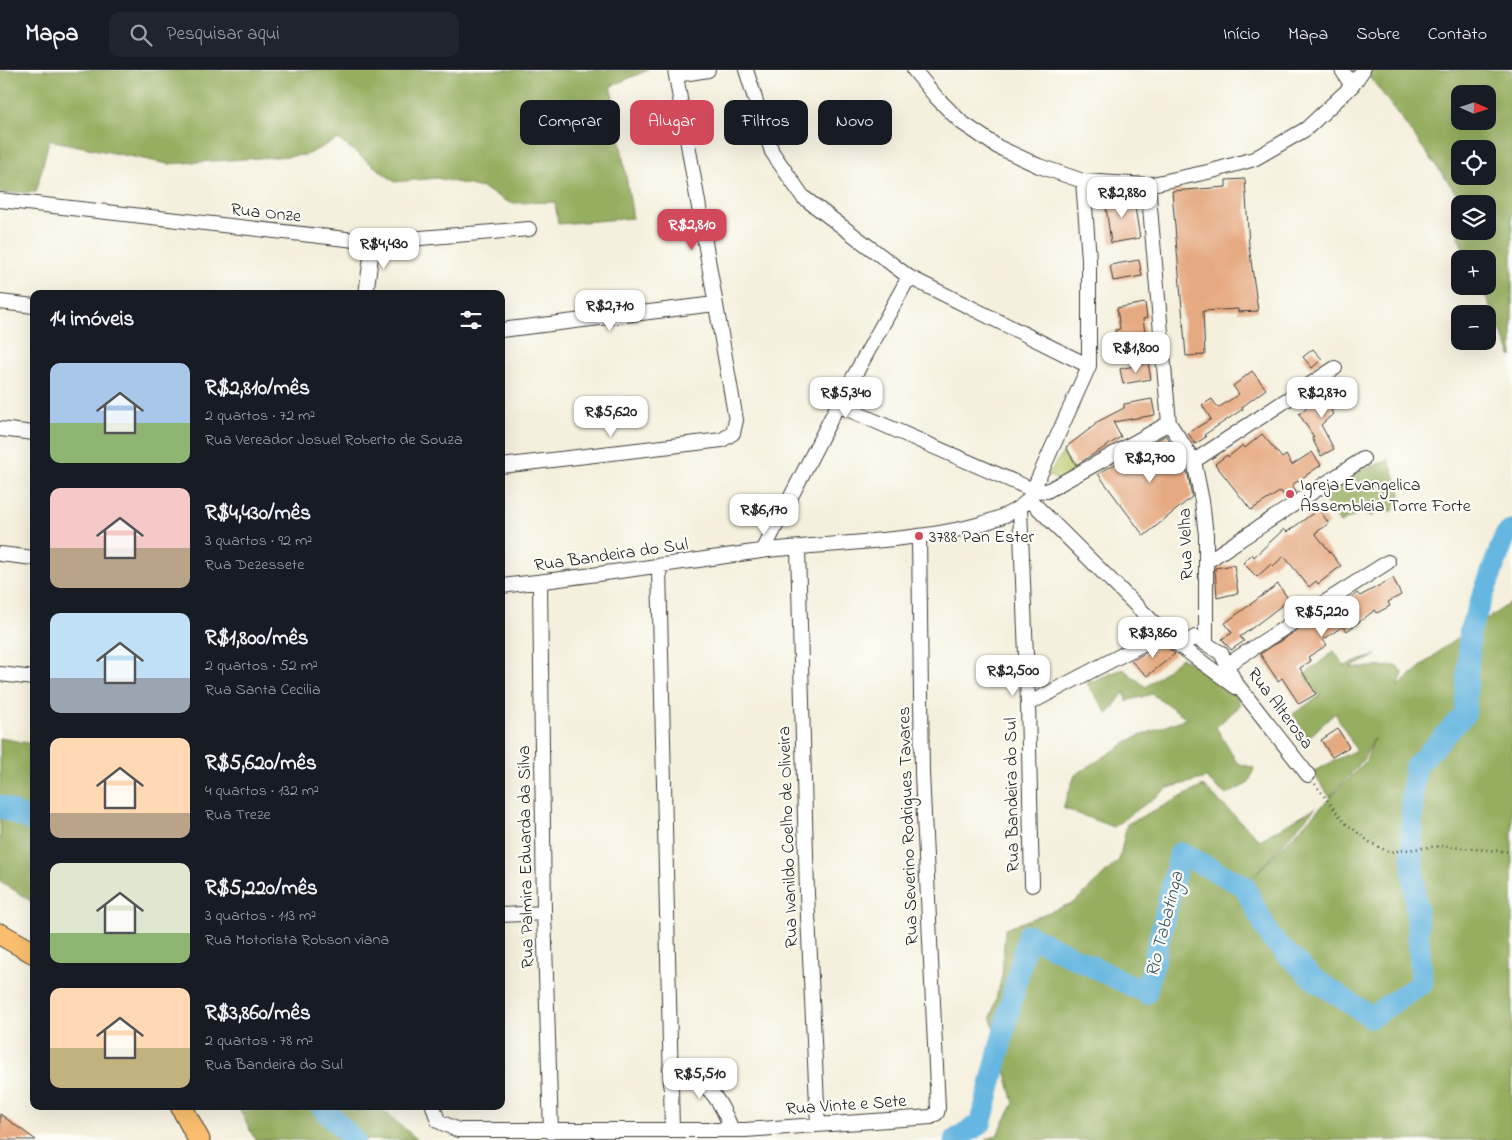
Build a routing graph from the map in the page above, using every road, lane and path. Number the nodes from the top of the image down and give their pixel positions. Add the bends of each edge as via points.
1 (708, 70) edge
2 (746, 70) edge
3 (914, 70) edge
4 (1342, 70) edge
5 (1364, 70) edge
6 (675, 72) edge
7 (1352, 86) junction
8 (1083, 181) junction
9 (1148, 185) junction
10 (0, 200) edge
11 (529, 229) dead end
12 (373, 242) junction
13 (909, 277) junction
14 (367, 290) edge
15 (0, 302) edge
16 (716, 304) junction
17 (30, 306) edge
18 (505, 330) edge
19 (1089, 366) junction
20 (1335, 368) dead end
21 (838, 405) junction
22 (1169, 423) junction
23 (0, 429) edge
24 (30, 433) edge
25 (1363, 458) dead end
26 (1194, 461) junction
27 (505, 466) edge
28 (1027, 499) junction
29 (919, 536) junction
30 (798, 548) junction
31 (763, 550) junction
32 (0, 554) edge
33 (30, 558) edge
34 (1206, 562) junction
35 (1388, 562) dead end
36 (659, 567) junction
37 (540, 582) junction
38 (505, 586) edge
39 (1164, 634) junction
40 (1206, 642) junction
41 (1180, 646) junction
42 (1228, 664) junction
43 (0, 674) edge
44 (30, 678) edge
45 (1241, 690) junction
46 (1028, 704) junction
47 (1308, 775) joint
48 (1512, 852) edge
49 (1032, 885) dead end
50 (544, 913) junction
51 (505, 915) edge
52 (0, 934) edge
53 (30, 951) edge
54 (670, 1069) junction
55 (183, 1110) edge
56 (435, 1110) edge
57 (936, 1113) joint
58 (818, 1125) junction
59 (672, 1130) junction
60 (551, 1132) junction
61 (741, 1133) edge
62 (199, 1140) edge

1 - 6 street
2 - 13 street via 772,152 802,197
3 - 8 street via 961,122 998,147
4 - 7 street
5 - 7 street
6 - 16 street
7 - 9 street via 1306,129 1254,159
8 - 9 street
8 - 19 street via 1089,259
9 - 22 street
10 - 12 street, Rua Onze
11 - 12 street, Rua Onze
12 - 14 street
13 - 19 street
13 - 21 street
15 - 17 street
16 - 18 street
16 - 27 street via 736,420 733,433 722,440
19 - 28 street
20 - 26 street
21 - 28 street
21 - 31 street
22 - 26 street, Rua Velha
22 - 28 street
23 - 24 street
25 - 34 street
26 - 34 street, Rua Velha via 1202,501
28 - 29 street, Rua Bandeira do Sul via 994,520
28 - 39 street
28 - 46 street, Rua Bandeira do Sul
29 - 30 street, Rua Bandeira do Sul
29 - 57 street, Rua Severino Rodrigues Tavares via 922,774
30 - 31 street, Rua Bandeira do Sul
30 - 58 street, Rua Ivanildo Coelho de Oliveira via 807,894
31 - 36 street, Rua Bandeira do Sul
32 - 33 street
34 - 40 street, Rua Velha
35 - 42 street
36 - 37 street, Rua Bandeira do Sul
36 - 54 street
37 - 38 street, Rua Bandeira do Sul
37 - 50 street, Rua Palmira Eduarda da Silva
39 - 41 street
39 - 46 street, Rua Bandeira do Sul
40 - 41 street via 1195,637
40 - 42 street, Rua Alterosa via 1216,648
41 - 45 street
42 - 45 street, Rua Alterosa
43 - 44 street
45 - 47 street, Rua Alterosa
46 - 49 street, Rua Bandeira do Sul
47 - 48 path via 1344,822 1389,852 1439,846
50 - 51 street
50 - 60 street, Rua Palmira Eduarda da Silva
52 - 53 main road
54 - 59 street
54 - 61 street via 689,1074 706,1085
55 - 62 main road
56 - 60 street, Rua Vinte e Sete via 438,1120 458,1130
57 - 58 street, Rua Vinte e Sete via 931,1117
58 - 61 street, Rua Vinte e Sete
59 - 60 street, Rua Vinte e Sete
59 - 61 street, Rua Vinte e Sete

